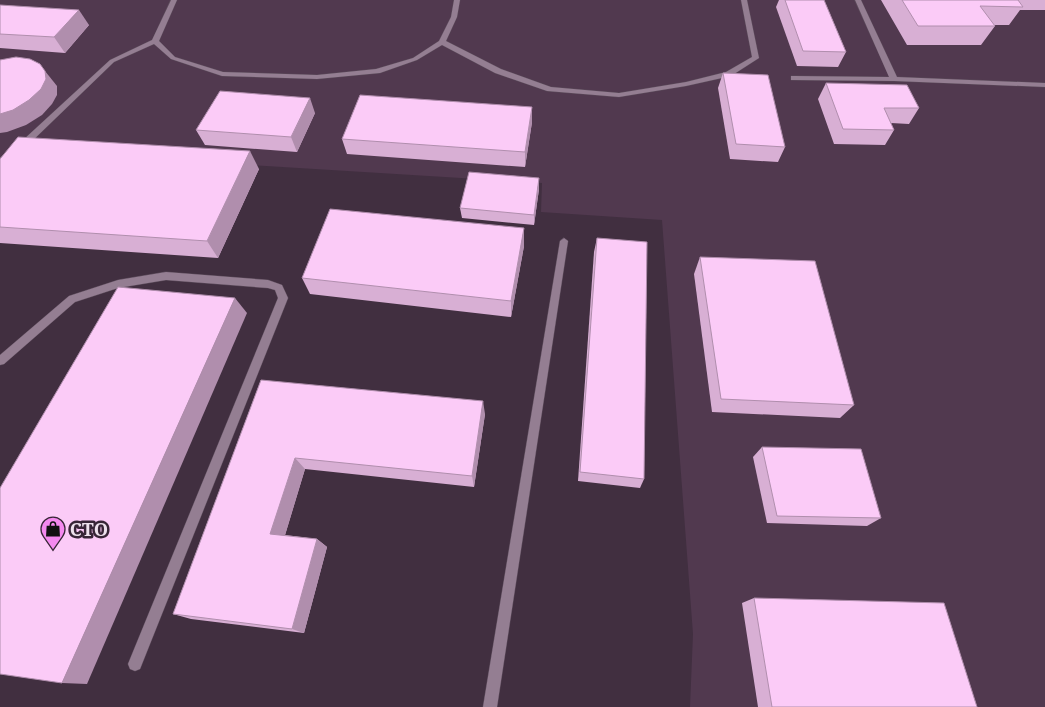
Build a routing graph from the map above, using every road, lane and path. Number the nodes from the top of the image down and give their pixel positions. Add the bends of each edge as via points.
1 (174, 0) edge
2 (457, 0) edge
3 (744, 0) edge
4 (858, 0) edge
5 (155, 41) junction
6 (442, 42) junction
7 (794, 78) dead end
8 (894, 79) junction
9 (1045, 85) edge
10 (0, 162) edge
11 (564, 241) dead end
12 (0, 362) edge
13 (135, 664) dead end
14 (490, 707) edge

1 - 5 lane
2 - 6 lane via 454,17
3 - 6 lane via 756,58 728,74 619,96 550,89 498,71
4 - 8 lane
5 - 6 lane via 173,58 222,74 316,77 377,71 416,59
5 - 10 lane via 112,61 25,143
7 - 8 lane
8 - 9 lane
11 - 14 lane
12 - 13 lane via 72,300 118,284 166,276 268,284 279,288 283,298

